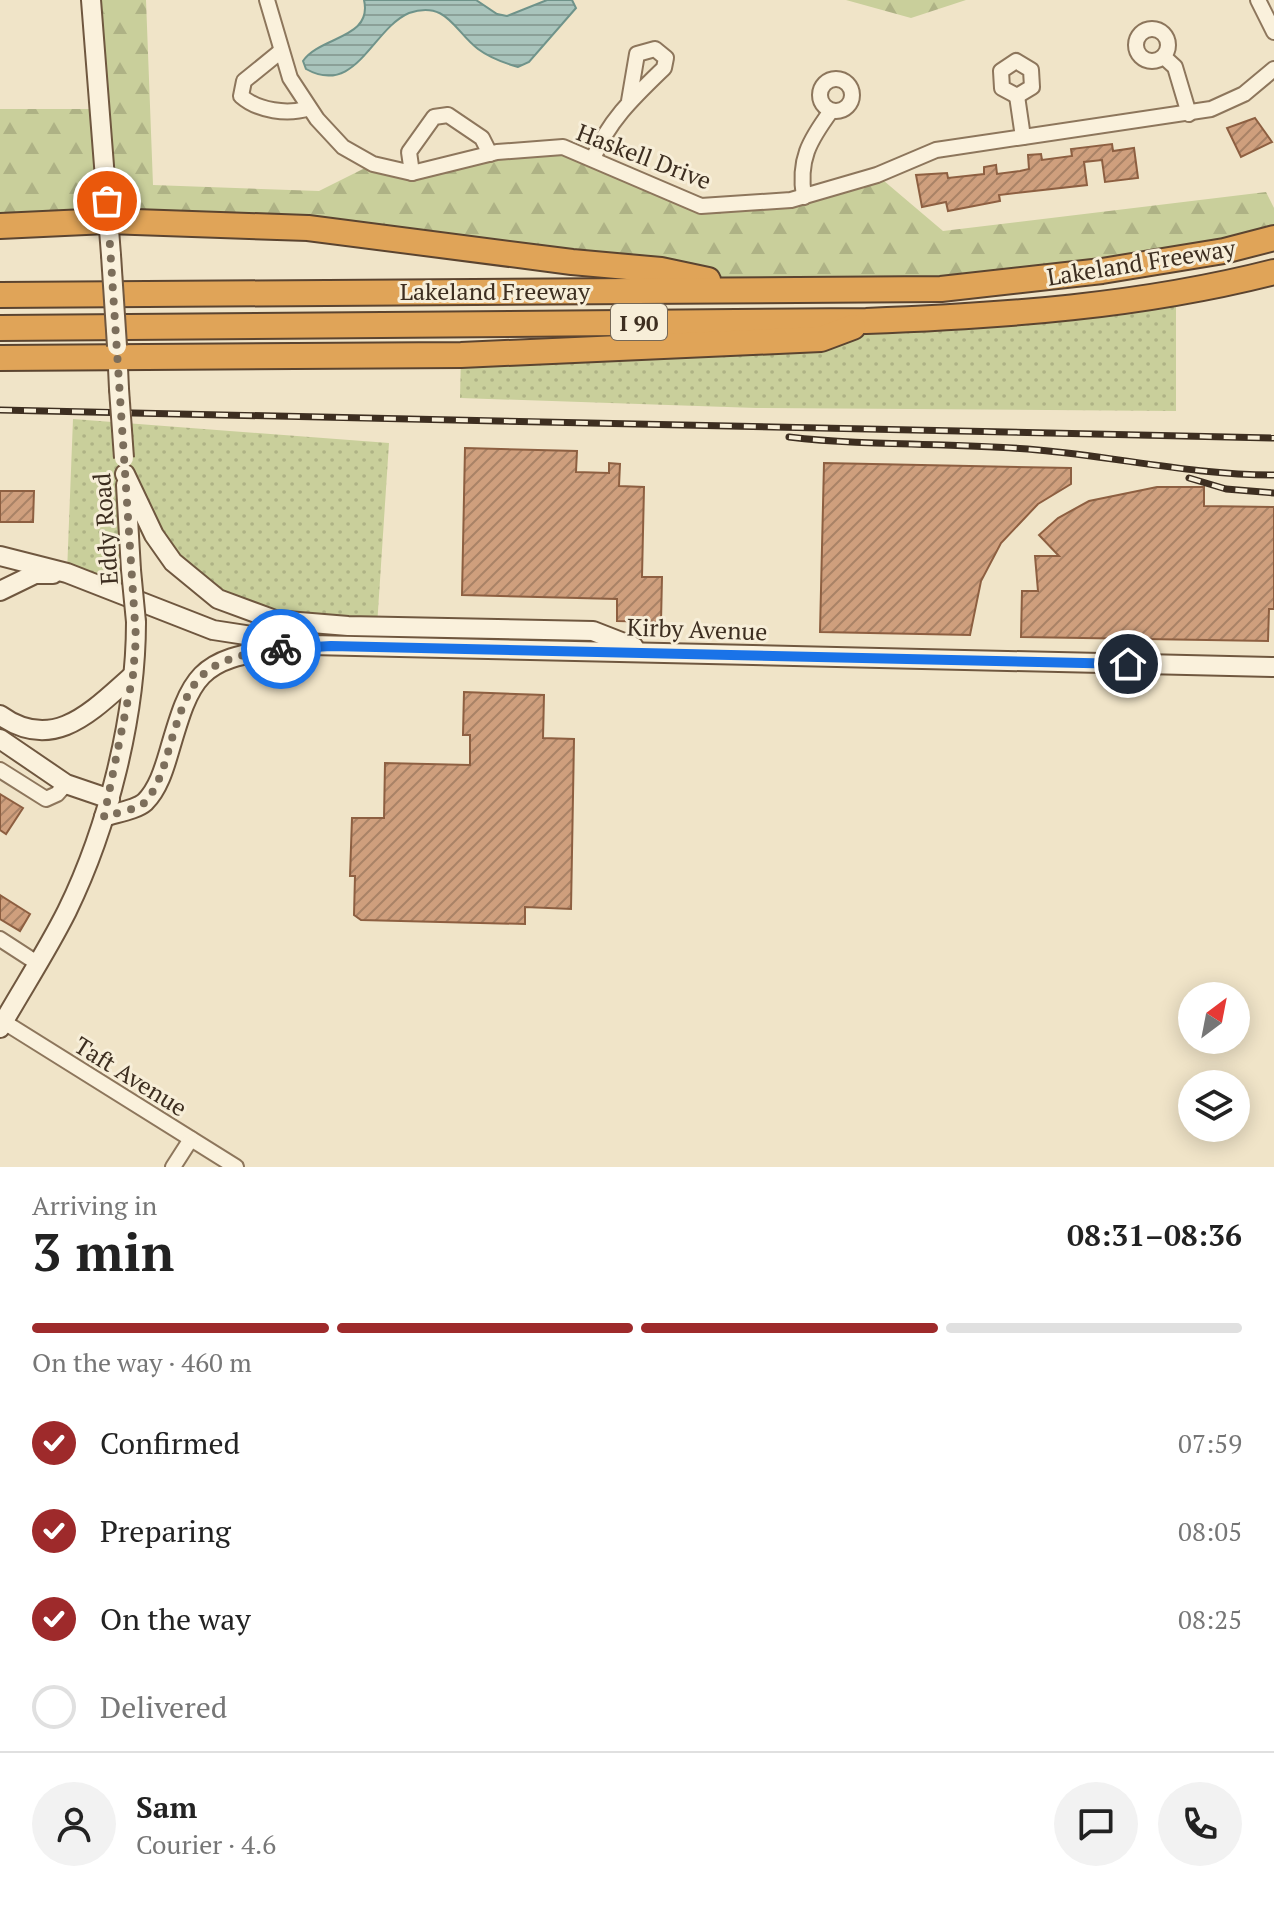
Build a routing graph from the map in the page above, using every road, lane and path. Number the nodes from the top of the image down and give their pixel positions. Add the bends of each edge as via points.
1 (91, 0) edge
2 (267, 0) edge
3 (1258, 0) edge
4 (1274, 32) edge
5 (281, 51) junction
6 (1164, 57) dead end
7 (1274, 69) edge
8 (1017, 96) dead end
9 (629, 101) dead end
10 (309, 108) junction
11 (831, 111) dead end
12 (1189, 114) junction
13 (1023, 137) junction
14 (490, 154) junction
15 (593, 159) junction
16 (412, 173) junction
17 (804, 197) junction
18 (107, 221) junction
19 (0, 226) edge
20 (1274, 238) edge
21 (1274, 272) edge
22 (753, 289) junction
23 (0, 295) edge
24 (866, 321) junction
25 (0, 328) edge
26 (117, 352) junction
27 (0, 358) edge
28 (124, 466) junction
29 (0, 556) edge
30 (67, 573) junction
31 (0, 591) edge
32 (311, 645) junction
33 (644, 651) junction
34 (1274, 667) edge
35 (133, 675) junction
36 (0, 715) edge
37 (0, 739) edge
38 (0, 770) edge
39 (66, 784) junction
40 (107, 808) junction
41 (0, 939) edge
42 (37, 963) junction
43 (2, 1025) edge
44 (191, 1139) junction
45 (173, 1167) edge
46 (236, 1167) edge

1 - 18 street, Eddy Road
2 - 5 street, Haskell Drive
3 - 4 street
5 - 10 street, Haskell Drive
5 - 10 street via 244,81 241,96 278,111
6 - 12 street via 1175,67
7 - 12 street, Haskell Drive via 1228,103
8 - 13 street
9 - 15 street via 598,141
10 - 16 street, Haskell Drive via 343,147 373,164
11 - 17 street via 813,135 800,171
12 - 13 street, Haskell Drive
13 - 17 street, Haskell Drive via 936,150
14 - 15 street, Haskell Drive via 563,147
14 - 16 street, Haskell Drive
14 - 16 street via 482,138 448,115 434,117 409,152
15 - 17 street, Haskell Drive via 701,206
18 - 19 highway
18 - 22 highway via 308,228 661,270
18 - 26 street, Eddy Road, bridge
20 - 22 highway, Lakeland Freeway / I 90 via 1102,271 941,289
21 - 24 highway, Lakeland Freeway / I 90 via 1121,302 987,317
22 - 23 highway, Lakeland Freeway / I 90
24 - 25 highway, Lakeland Freeway / I 90
24 - 26 highway via 821,339 728,345 461,355
26 - 27 highway
26 - 28 street, Eddy Road, bridge
28 - 33 street via 154,535 173,562 218,599 275,620 593,631
28 - 35 street, Eddy Road, bridge via 136,622
29 - 30 street, Kirby Avenue
30 - 31 street via 35,574
30 - 32 street, Kirby Avenue via 213,630
32 - 33 street, Kirby Avenue
32 - 40 street via 239,654 209,669 182,705 162,776 143,804
33 - 34 street, Kirby Avenue
35 - 36 street via 81,720 53,731 13,724
35 - 40 street, Eddy Road
37 - 39 street
38 - 39 street via 46,799
39 - 40 street
40 - 42 street, Eddy Road via 82,877
41 - 42 street
42 - 43 street, Eddy Road
43 - 44 street, Taft Avenue
44 - 45 street
44 - 46 street, Taft Avenue

